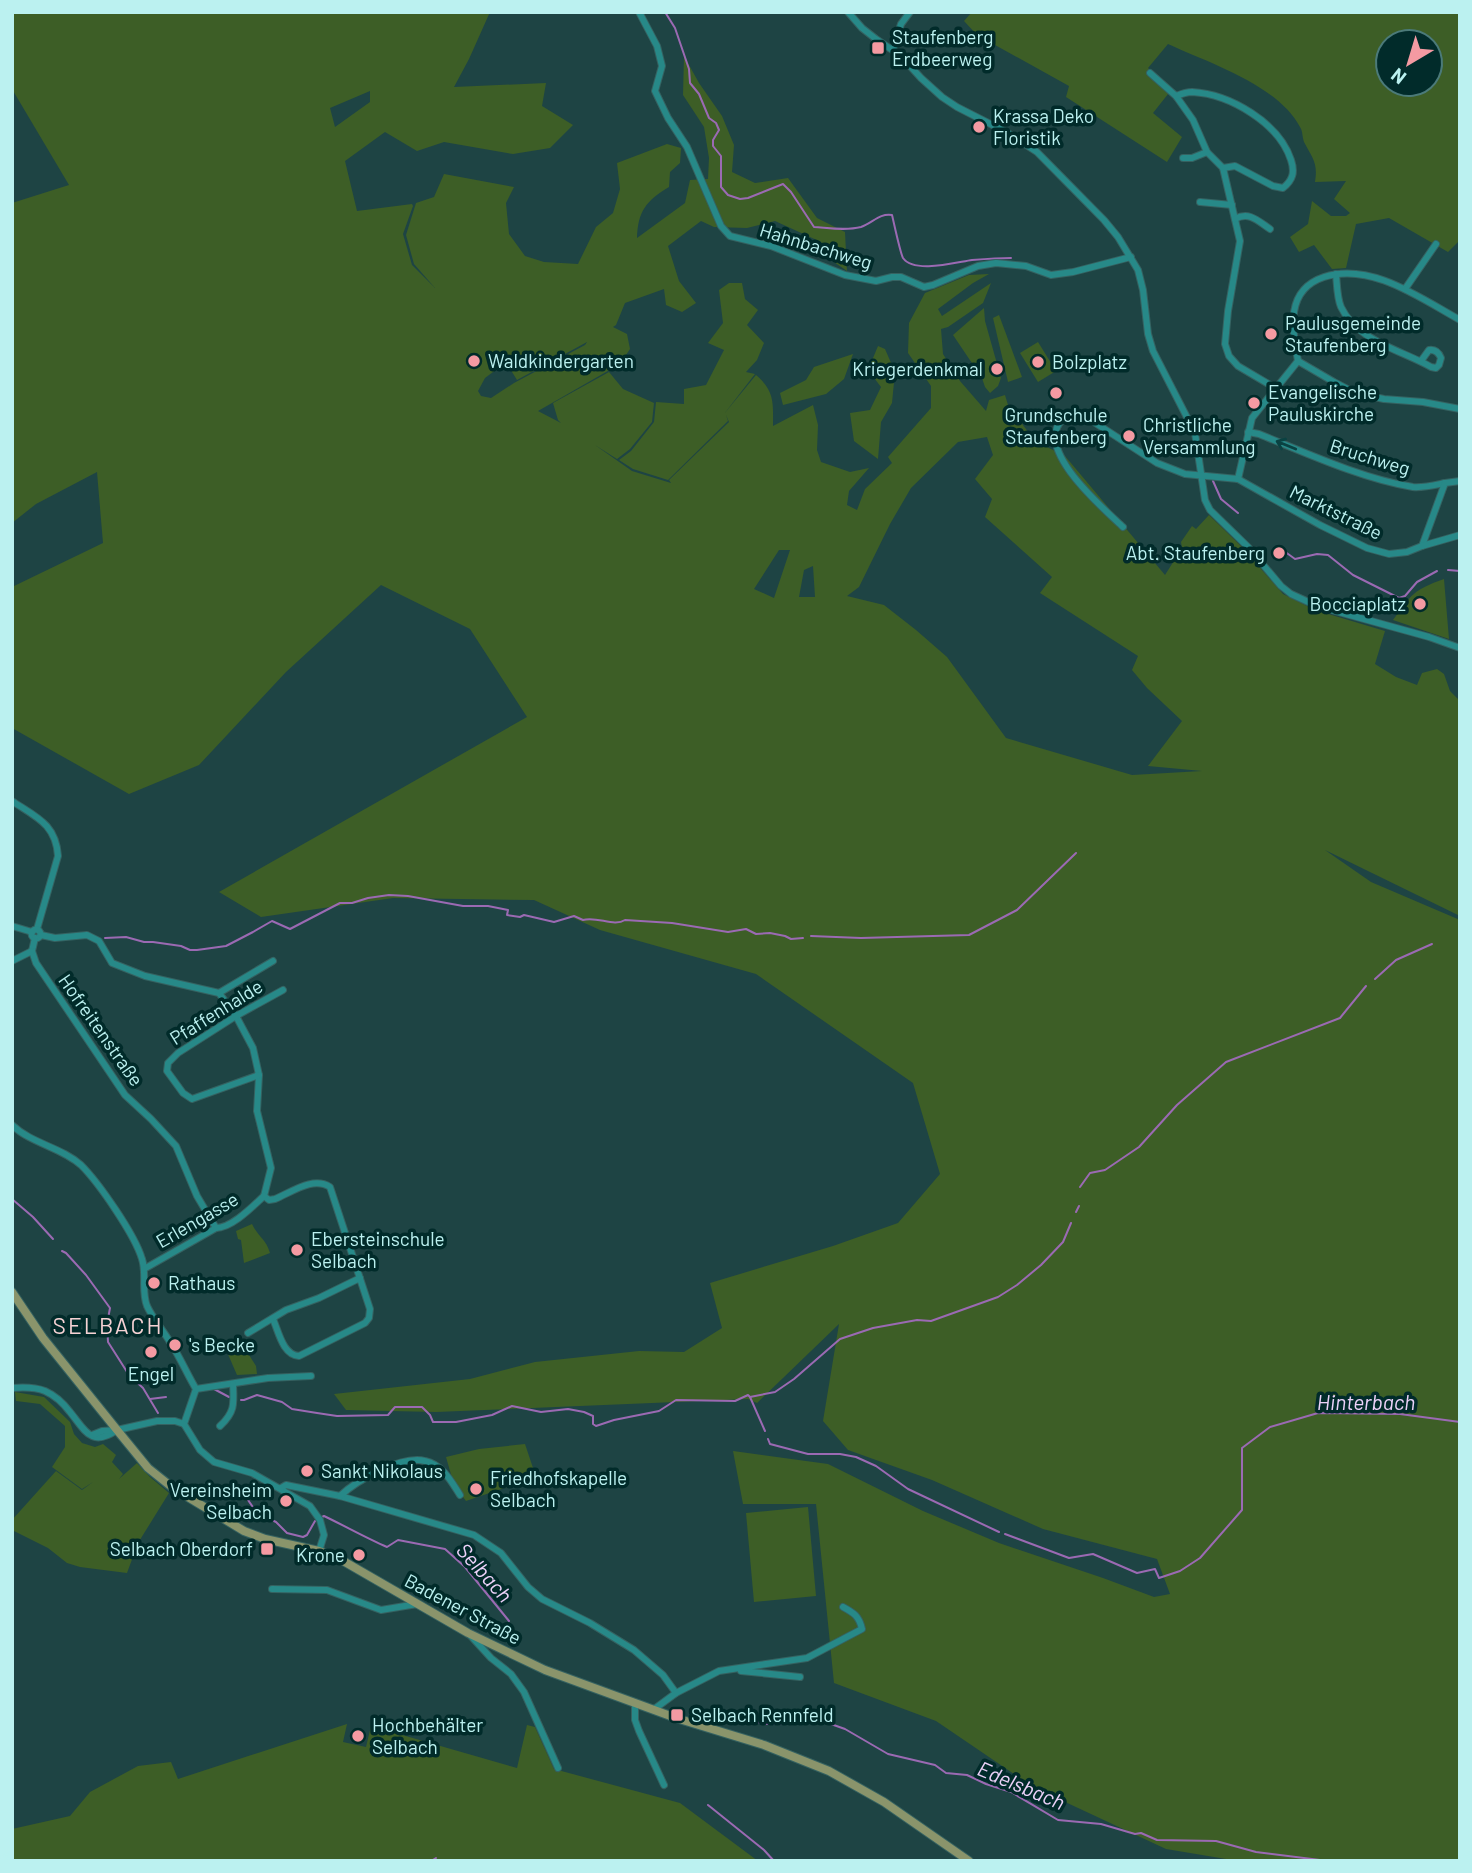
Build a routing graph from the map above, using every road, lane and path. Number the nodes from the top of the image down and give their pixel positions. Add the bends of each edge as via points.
1 (639, 12) edge
2 (848, 12) edge
3 (910, 12) edge
4 (893, 50) junction
5 (1150, 73) dead end
6 (1176, 96) junction
7 (1207, 152) junction
8 (1183, 158) dead end
9 (1223, 168) junction
10 (1200, 202) dead end
11 (1232, 205) junction
12 (1234, 219) junction
13 (1270, 229) dead end
14 (1436, 244) dead end
15 (1131, 257) junction
16 (1336, 274) junction
17 (1405, 289) junction
18 (1460, 320) edge
19 (1298, 360) junction
20 (1420, 361) dead end
21 (1277, 389) junction
22 (1460, 409) edge
23 (1248, 432) junction
24 (1200, 477) junction
25 (1238, 479) junction
26 (1460, 481) edge
27 (1445, 484) junction
28 (1123, 527) dead end
29 (1460, 536) edge
30 (1422, 546) junction
31 (1460, 648) edge
32 (12, 801) edge
33 (12, 926) edge
34 (36, 933) junction
35 (32, 951) junction
36 (12, 961) edge
37 (273, 961) dead end
38 (283, 990) dead end
39 (219, 993) junction
40 (236, 1016) junction
41 (259, 1076) junction
42 (12, 1125) edge
43 (264, 1196) junction
44 (216, 1228) junction
45 (144, 1269) junction
46 (360, 1278) junction
47 (12, 1292) edge
48 (273, 1319) junction
49 (248, 1333) dead end
50 (311, 1376) dead end
51 (233, 1384) junction
52 (12, 1388) edge
53 (196, 1389) junction
54 (184, 1424) junction
55 (220, 1426) dead end
56 (117, 1430) junction
57 (281, 1488) junction
58 (460, 1494) dead end
59 (341, 1496) junction
60 (319, 1551) junction
61 (272, 1589) dead end
62 (417, 1604) junction
63 (843, 1606) dead end
64 (468, 1633) junction
65 (729, 1669) junction
66 (800, 1677) dead end
67 (676, 1693) junction
68 (635, 1703) junction
69 (653, 1710) junction
70 (558, 1768) dead end
71 (664, 1785) dead end
72 (969, 1861) edge

1 - 15 street, Hahnbachweg via 662,66 655,91 730,236 771,246 845,275 876,281 901,277 924,287 996,263 1051,275
2 - 4 street
3 - 4 street
4 - 15 street via 942,97 1037,152 1104,219
5 - 6 street
6 - 7 street
6 - 9 street via 1191,92 1216,97 1263,121 1278,134 1294,171 1283,188 1235,166
7 - 8 street
7 - 9 street
9 - 11 street
10 - 11 street
11 - 12 street
12 - 13 street via 1249,215
12 - 21 street via 1240,241 1225,344 1238,366
14 - 17 street
15 - 24 street via 1143,290 1153,351 1195,433
16 - 17 street via 1348,272
16 - 19 street via 1308,284 1297,297 1293,325
16 - 20 street via 1340,305 1352,324
17 - 18 street
19 - 21 street
19 - 22 street via 1355,393
21 - 23 street via 1252,418
23 - 25 street
27 -> 23 street, Bruchweg via 1416,487 1379,478
24 - 25 street, Marktstraße
24 - 28 street, Marktstraße via 1157,463 1083,415 1065,417 1055,432 1064,463
24 - 31 street via 1210,510 1291,594 1317,606
25 - 30 street, Marktstraße via 1367,548 1389,554
26 - 27 street
27 - 30 street
29 - 30 street, Marktstraße
32 - 34 street via 46,823 57,844 58,856
33 - 34 street
34 - 35 street
34 - 39 street via 55,938 87,934 99,941 111,963
35 - 36 street
35 - 44 street, Hofreitenstraße via 125,1095 176,1146
37 - 39 street
38 - 40 street, Pfaffenhalde
39 - 40 street
40 - 41 street via 253,1048
40 - 41 street, Pfaffenhalde via 178,1053 167,1071 192,1099
41 - 43 street via 257,1111 271,1168
42 - 45 street via 80,1164 119,1216
43 - 44 street, Erlengasse
43 - 46 street via 275,1199 314,1182 330,1187
44 - 45 street, Erlengasse
45 - 53 street via 148,1307
46 - 48 street
46 - 48 street via 370,1310 368,1320 299,1356 286,1350
47 - 56 main road, Badener Straße
48 - 49 street
50 - 51 street
51 - 53 street
51 - 55 street via 232,1411
52 - 56 street via 45,1391 92,1435 103,1438
53 - 54 street
54 - 56 street via 157,1420
54 - 57 street via 200,1450 214,1462
56 - 60 main road, Badener Straße via 148,1468 223,1519 265,1539
57 - 59 street via 286,1485
57 - 60 street via 310,1506 320,1520 324,1535
58 - 59 street via 438,1467 407,1461 352,1485
59 - 67 street via 474,1535 501,1553 542,1599 634,1650
60 - 62 main road, Badener Straße
61 - 62 street via 327,1590 381,1610
62 - 64 main road, Badener Straße
63 - 65 street via 860,1620 862,1629 807,1658
64 - 68 main road, Badener Straße via 545,1670
64 - 70 street via 524,1692
65 - 66 street
65 - 67 street
67 - 69 street
68 - 69 main road, Badener Straße
68 - 71 street via 635,1720
69 - 72 main road, Badener Straße via 829,1771 884,1802

